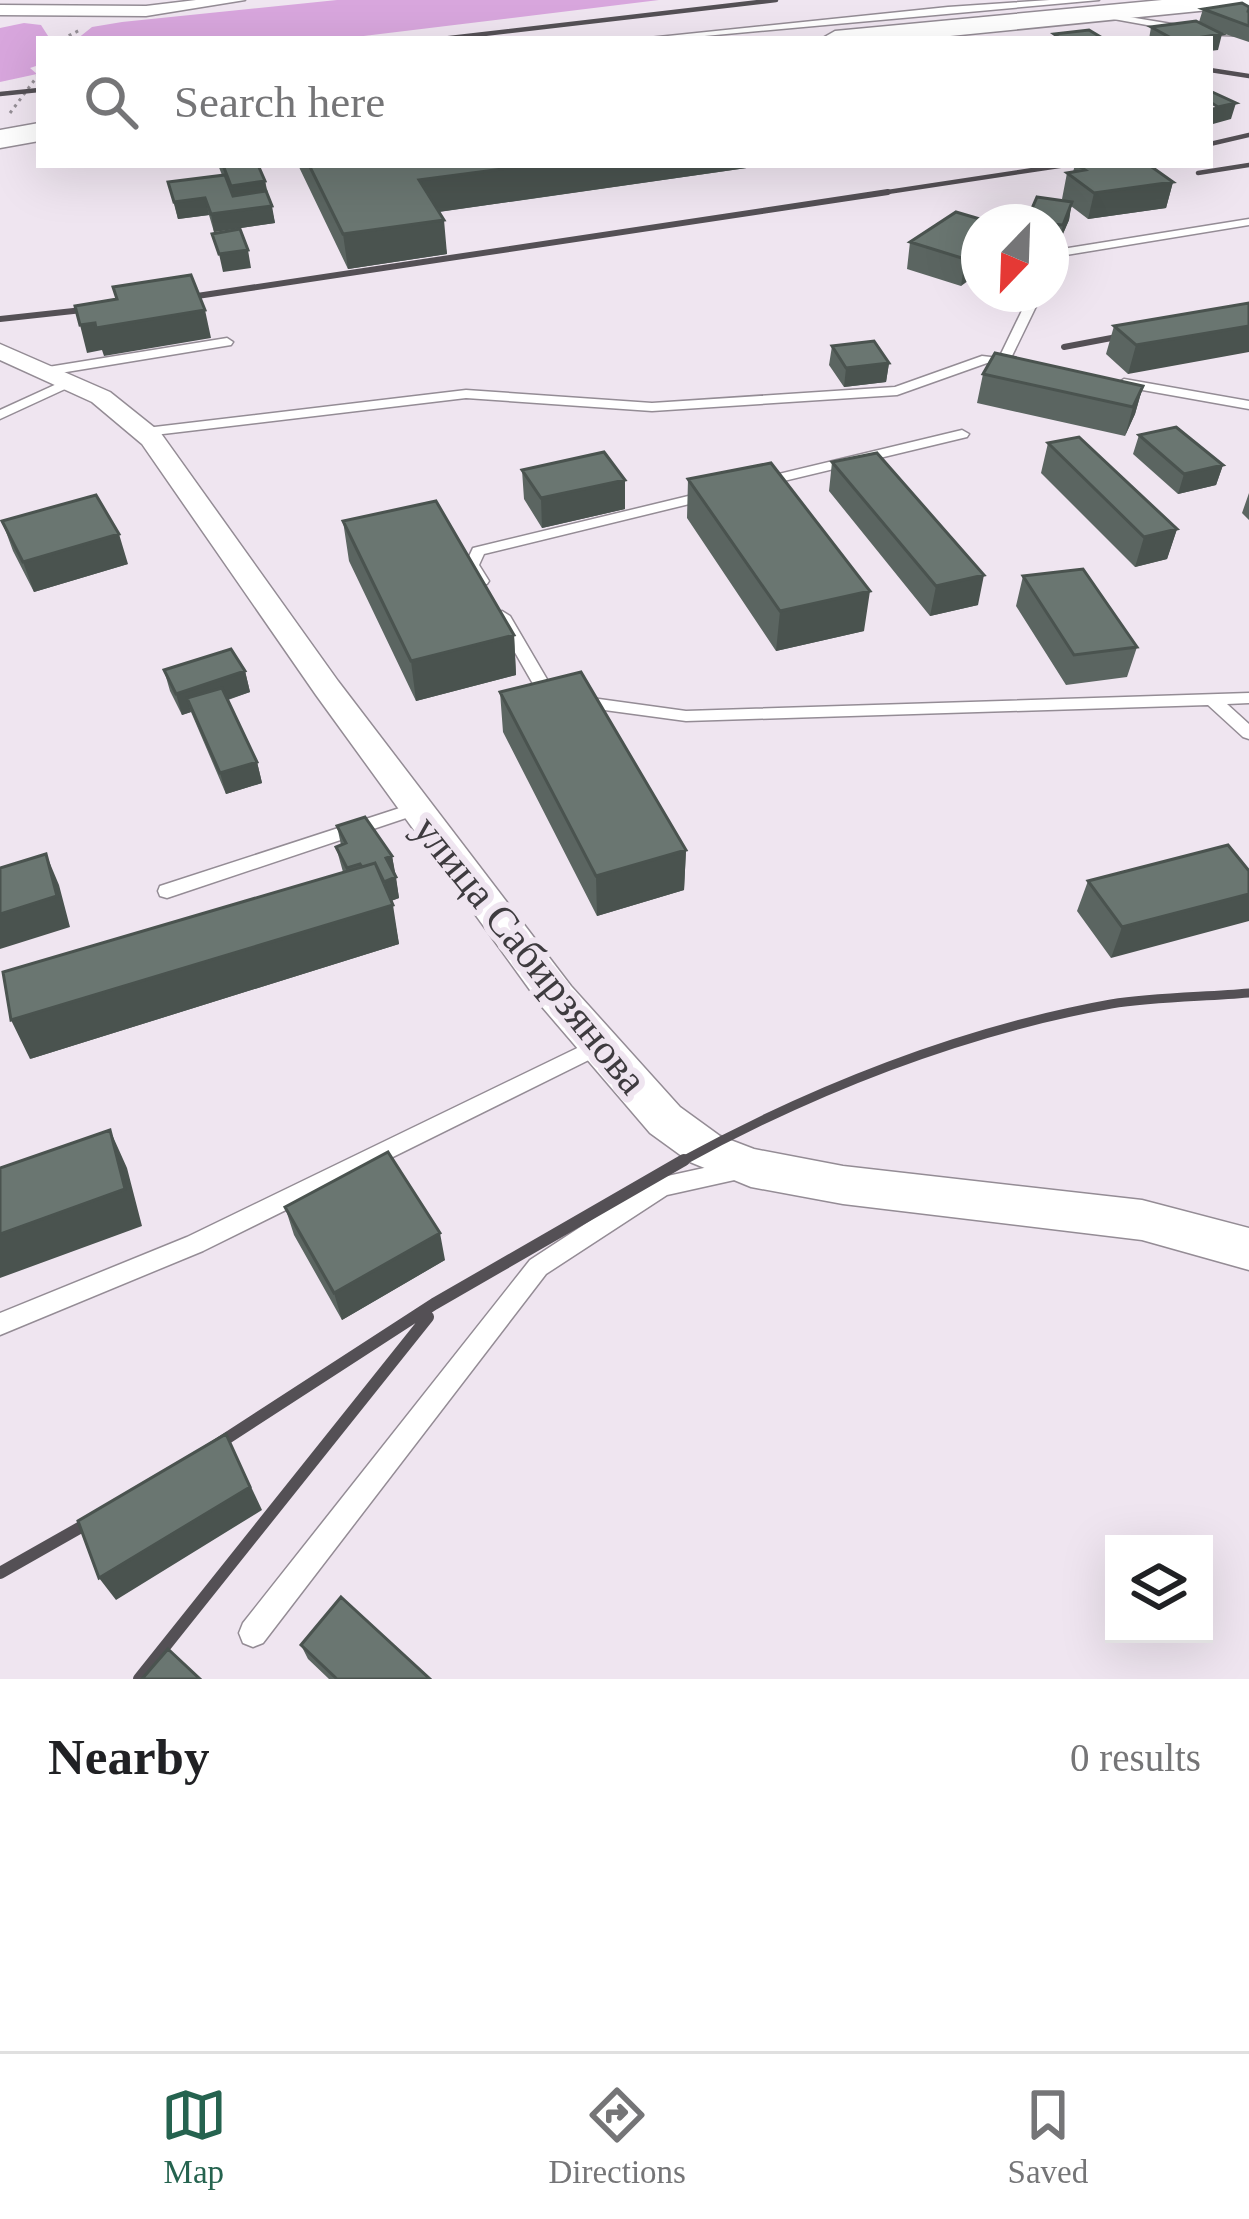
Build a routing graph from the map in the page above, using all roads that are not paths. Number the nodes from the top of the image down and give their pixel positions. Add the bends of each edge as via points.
1 (237, 0) edge
2 (1244, 0) edge
3 (1210, 2) edge
4 (922, 4) edge
5 (2, 7) edge
6 (1101, 8) edge
7 (1249, 33) edge
8 (678, 36) edge
9 (861, 36) edge
10 (1207, 36) edge
11 (1213, 38) edge
12 (1249, 222) edge
13 (1069, 251) edge
14 (1027, 312) edge
15 (227, 341) dead end
16 (0, 351) edge
17 (1003, 362) junction
18 (1025, 366) edge
19 (60, 376) junction
20 (1115, 382) edge
21 (1249, 405) edge
22 (0, 415) edge
23 (146, 432) junction
24 (962, 434) dead end
25 (1249, 698) edge
26 (1213, 700) junction
27 (1249, 733) edge
28 (415, 809) junction
29 (167, 892) dead end
30 (600, 1045) junction
31 (751, 1168) junction
32 (1249, 1249) edge
33 (0, 1324) edge
34 (253, 1634) dead end

1 - 5 street via 146,10
2 - 3 main road
3 - 6 main road
4 - 6 lane
4 - 8 lane via 901,16
6 - 9 main road
6 - 10 lane
7 - 11 lane
12 - 13 lane
14 - 17 lane
15 - 19 lane
16 - 19 street, улица Сабирзянова
17 - 18 lane
17 - 23 lane via 986,359 897,391 652,407 466,394
19 - 22 lane
19 - 23 street, улица Сабирзянова
20 - 21 lane
23 - 28 street, улица Сабирзянова
24 - 26 lane via 478,550 472,565 542,686 566,700 686,716
25 - 26 lane
26 - 27 lane
28 - 29 lane
28 - 30 street, улица Сабирзянова
30 - 31 street, улица Сабирзянова via 665,1120
30 - 33 lane via 195,1244
31 - 32 street, улица Сабирзянова via 1142,1220
31 - 34 lane via 662,1186 538,1268

